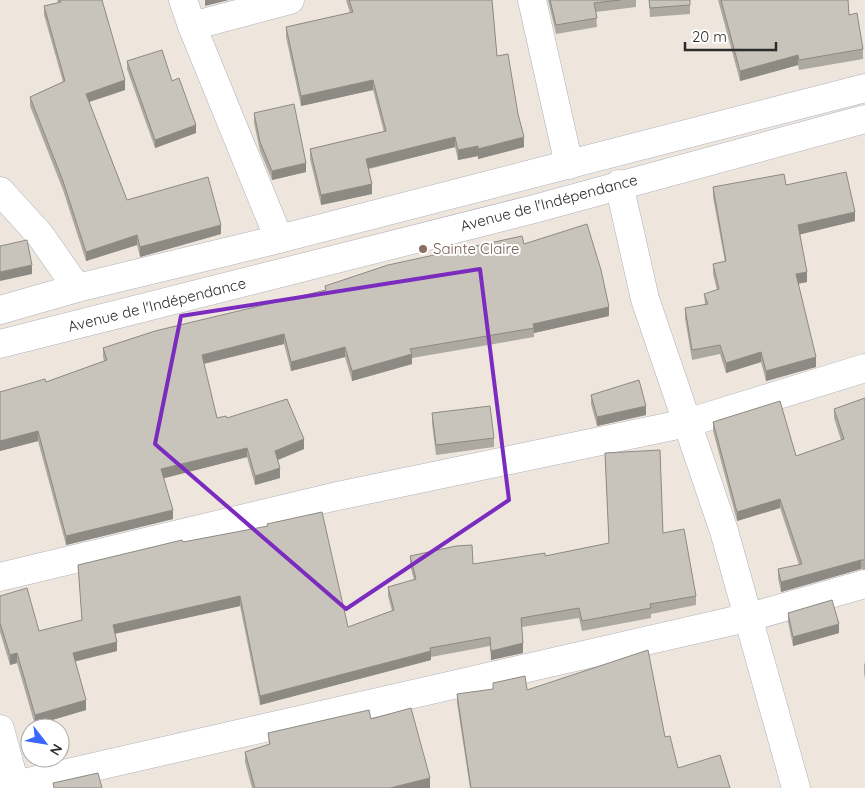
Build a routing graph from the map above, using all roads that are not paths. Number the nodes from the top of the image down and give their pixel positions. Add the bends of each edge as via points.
1 (183, 0) edge
2 (290, 0) edge
3 (532, 0) edge
4 (192, 26) junction
5 (865, 88) edge
6 (865, 119) edge
7 (569, 165) junction
8 (619, 184) junction
9 (0, 191) edge
10 (279, 239) junction
11 (77, 288) junction
12 (0, 310) edge
13 (0, 344) edge
14 (865, 368) edge
15 (687, 423) junction
16 (0, 577) edge
17 (865, 584) edge
18 (750, 617) junction
19 (0, 729) edge
20 (11, 787) edge
21 (796, 788) edge

1 - 4 street
2 - 4 street
3 - 7 street
4 - 10 street
5 - 7 street
6 - 8 street, Avenue de l'Indépendance
7 - 10 street
8 - 13 street, Avenue de l'Indépendance via 525,211
8 - 15 street via 646,299
9 - 11 street via 40,234
10 - 11 street
11 - 12 street
14 - 15 street
15 - 16 street via 333,496
15 - 18 street
17 - 18 street
18 - 20 street
18 - 21 street
19 - 20 street

